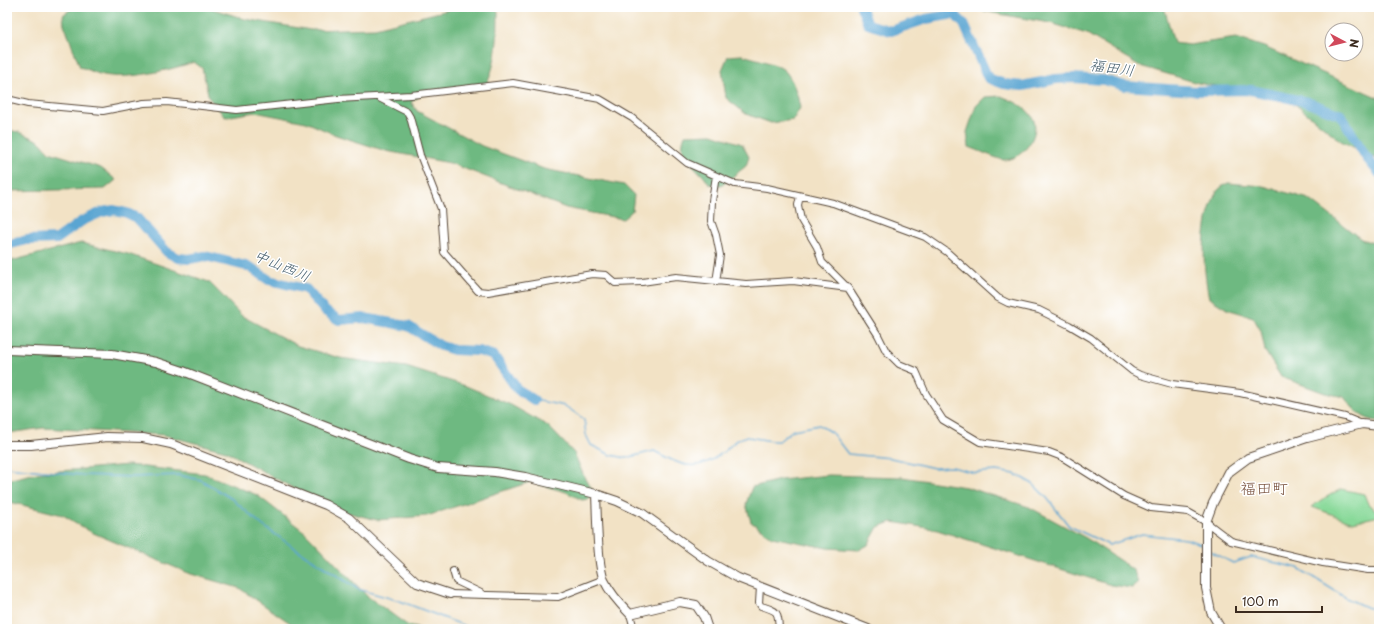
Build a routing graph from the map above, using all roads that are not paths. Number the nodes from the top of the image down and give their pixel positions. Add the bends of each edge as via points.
1 (377, 97) junction
2 (7, 99) edge
3 (716, 176) junction
4 (800, 196) junction
5 (716, 282) junction
6 (848, 288) junction
7 (7, 350) edge
8 (1362, 424) junction
9 (1379, 426) edge
10 (7, 444) edge
11 (596, 494) junction
12 (1206, 522) junction
13 (1379, 570) edge
14 (453, 571) dead end
15 (604, 579) junction
16 (760, 587) junction
17 (450, 594) joint
18 (484, 595) junction
19 (630, 614) junction
20 (634, 629) edge
21 (708, 629) edge
22 (779, 629) edge
23 (868, 629) edge
24 (1221, 629) edge

1 - 2 street via 237,110 167,102 103,110 28,104
1 - 3 street via 513,83 600,99 632,118 687,163
1 - 5 street via 407,112 410,117 420,155 441,209 444,252 478,291 488,292 592,274 606,275 616,283 676,278
3 - 4 street via 736,184
3 - 5 street via 711,221 720,255
4 - 6 street via 798,205 801,220 817,247 822,262
4 - 8 street via 833,204 924,237 947,252 998,298 1039,310 1069,325 1091,338 1140,375 1172,384 1240,393 1345,417
5 - 6 street via 746,284 793,281
6 - 12 street via 886,351 898,364 916,371 926,394 943,420 980,442 1050,452 1124,496 1151,508 1188,512
7 - 11 street via 112,354 138,358 183,371 416,462 438,468 524,477
8 - 9 street
8 - 12 street via 1248,458 1229,472
10 - 17 street via 31,445 107,437 142,438 171,444 326,505 349,518 418,583
11 - 15 street via 600,560
11 - 16 street via 642,513 721,569
12 - 13 street via 1230,541 1323,563
12 - 24 street via 1206,588 1211,612
14 - 18 street via 456,581
15 - 18 street via 558,597
15 - 19 street
16 - 22 street via 759,603 776,611 779,615
16 - 23 street
17 - 18 street
19 - 20 street
19 - 21 street via 688,602 701,610

